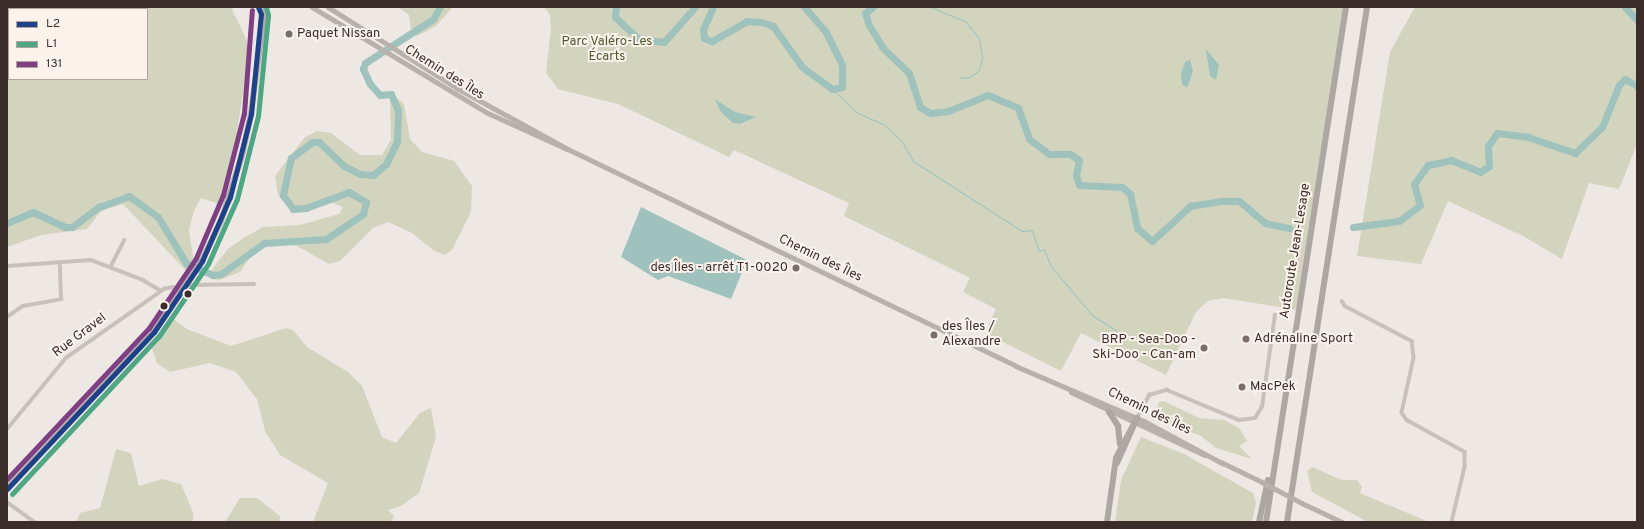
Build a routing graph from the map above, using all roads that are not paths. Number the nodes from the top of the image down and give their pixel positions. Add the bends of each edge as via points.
1 (258, 7) edge
2 (265, 7) edge
3 (312, 7) edge
4 (328, 7) edge
5 (1346, 7) edge
6 (1367, 7) edge
7 (262, 14) junction
8 (568, 149) junction
9 (124, 240) dead end
10 (60, 263) junction
11 (7, 266) edge
12 (111, 266) junction
13 (254, 284) dead end
14 (188, 285) junction
15 (161, 291) junction
16 (183, 292) junction
17 (1342, 301) dead end
18 (1275, 315) dead end
19 (7, 317) edge
20 (1064, 388) junction
21 (1109, 412) junction
22 (1137, 418) junction
23 (1134, 423) junction
24 (7, 429) edge
25 (1277, 442) junction
26 (1120, 445) junction
27 (1222, 463) junction
28 (1115, 466) junction
29 (7, 489) edge
30 (7, 502) edge
31 (1290, 504) junction
32 (35, 522) edge
33 (1107, 522) edge
34 (1259, 522) edge
35 (1266, 522) edge
36 (1287, 522) edge
37 (1290, 522) edge
38 (1342, 522) edge
39 (1452, 522) edge

1 - 7 main road
2 - 7 main road
3 - 8 main road, Chemin des Îles via 375,42 498,119
4 - 8 main road, Chemin des Îles
5 - 25 highway, Autoroute Jean-Lesage
6 - 31 highway
7 - 14 main road via 251,114 242,156 221,221
8 - 20 main road, Chemin des Îles
9 - 12 street
10 - 11 street via 42,261
10 - 12 street via 91,260
10 - 19 street via 61,299 23,306
12 - 15 street
13 - 14 street
14 - 16 main road
15 - 16 street via 171,286
15 - 24 street, Rue Gravel via 58,365
16 - 29 main road via 154,332 105,387
17 - 39 street via 1345,306 1412,341 1414,358 1402,413 1407,420 1465,452 1466,467
18 - 22 street via 1262,407 1255,418 1239,420 1168,390 1149,395
20 - 21 main road, Chemin des Îles
20 - 22 main road, Chemin des Îles
21 - 23 main road, Chemin des Îles
21 - 26 highway via 1118,426
22 - 23 highway
22 - 27 main road, Chemin des Îles
23 - 26 highway
23 - 27 main road, Chemin des Îles
23 - 28 highway
25 - 34 highway
25 - 35 highway, Autoroute Jean-Lesage
26 - 28 highway
27 - 38 main road, Chemin des Îles, bridge
28 - 33 highway
30 - 32 street
31 - 36 highway
31 - 37 highway

